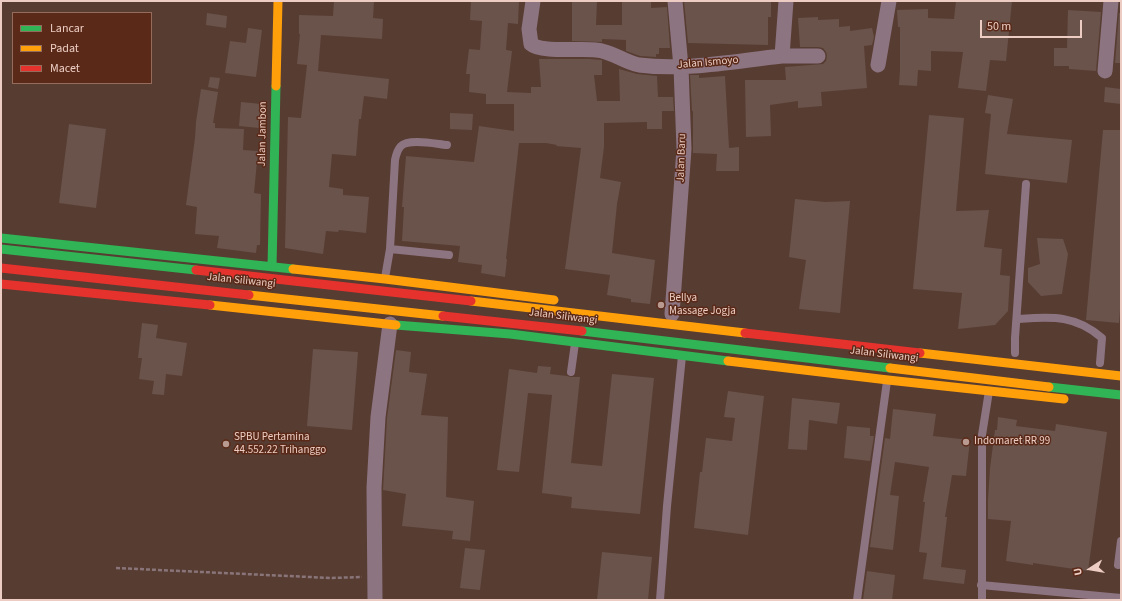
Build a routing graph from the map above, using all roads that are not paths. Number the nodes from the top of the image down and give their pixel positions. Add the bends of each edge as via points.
1 (278, 1) edge
2 (533, 1) edge
3 (675, 1) edge
4 (786, 1) edge
5 (889, 1) edge
6 (1111, 1) edge
7 (782, 56) junction
8 (818, 56) dead end
9 (878, 65) dead end
10 (681, 67) junction
11 (1105, 71) dead end
12 (447, 145) dead end
13 (1026, 184) dead end
14 (1, 238) edge
15 (1, 249) edge
16 (390, 249) junction
17 (449, 255) dead end
18 (272, 267) junction
19 (1, 268) edge
20 (385, 279) junction
21 (1, 284) edge
22 (384, 291) junction
23 (563, 301) dead end
24 (672, 314) dead end
25 (1017, 319) junction
26 (512, 323) junction
27 (390, 324) junction
28 (510, 334) junction
29 (575, 342) junction
30 (1015, 353) dead end
31 (682, 356) junction
32 (1100, 363) dead end
33 (571, 372) dead end
34 (1121, 376) edge
35 (888, 380) junction
36 (989, 391) junction
37 (1121, 395) edge
38 (1074, 400) dead end
39 (1121, 401) edge
40 (1120, 405) edge
41 (1121, 541) edge
42 (1118, 565) dead end
43 (981, 585) junction
44 (1121, 598) edge
45 (375, 600) edge
46 (660, 600) edge
47 (856, 600) edge
48 (982, 600) edge

1 - 18 main road, Jalan Jambon
2 - 10 street, Jalan Ismoyo via 529,29 533,46 548,49 596,50 625,62
3 - 10 street, Jalan Baru
4 - 7 street
5 - 9 street
6 - 11 street
7 - 8 street, Jalan Ismoyo
7 - 10 street, Jalan Ismoyo
10 - 24 street, Jalan Baru via 684,160
12 - 16 lane via 410,142 398,150 395,160
13 - 25 lane
14 - 18 main road
15 - 22 main road, Jalan Siliwangi
16 - 17 lane
16 - 20 lane
18 - 20 main road
19 - 26 main road, Jalan Siliwangi
20 - 22 lane
20 - 23 main road
21 - 27 main road
22 - 34 main road, Jalan Siliwangi
25 - 30 lane
25 - 32 lane via 1053,317 1091,328 1102,338
26 - 28 main road
26 - 37 main road, Jalan Siliwangi
27 - 28 main road
27 - 45 street via 378,417 374,488
28 - 29 main road
29 - 31 main road
29 - 33 lane
31 - 35 main road
31 - 46 lane
35 - 36 main road
35 - 47 lane
36 - 38 main road
36 - 43 lane via 982,436
39 - 40 main road
41 - 42 lane
43 - 44 lane
43 - 48 lane

